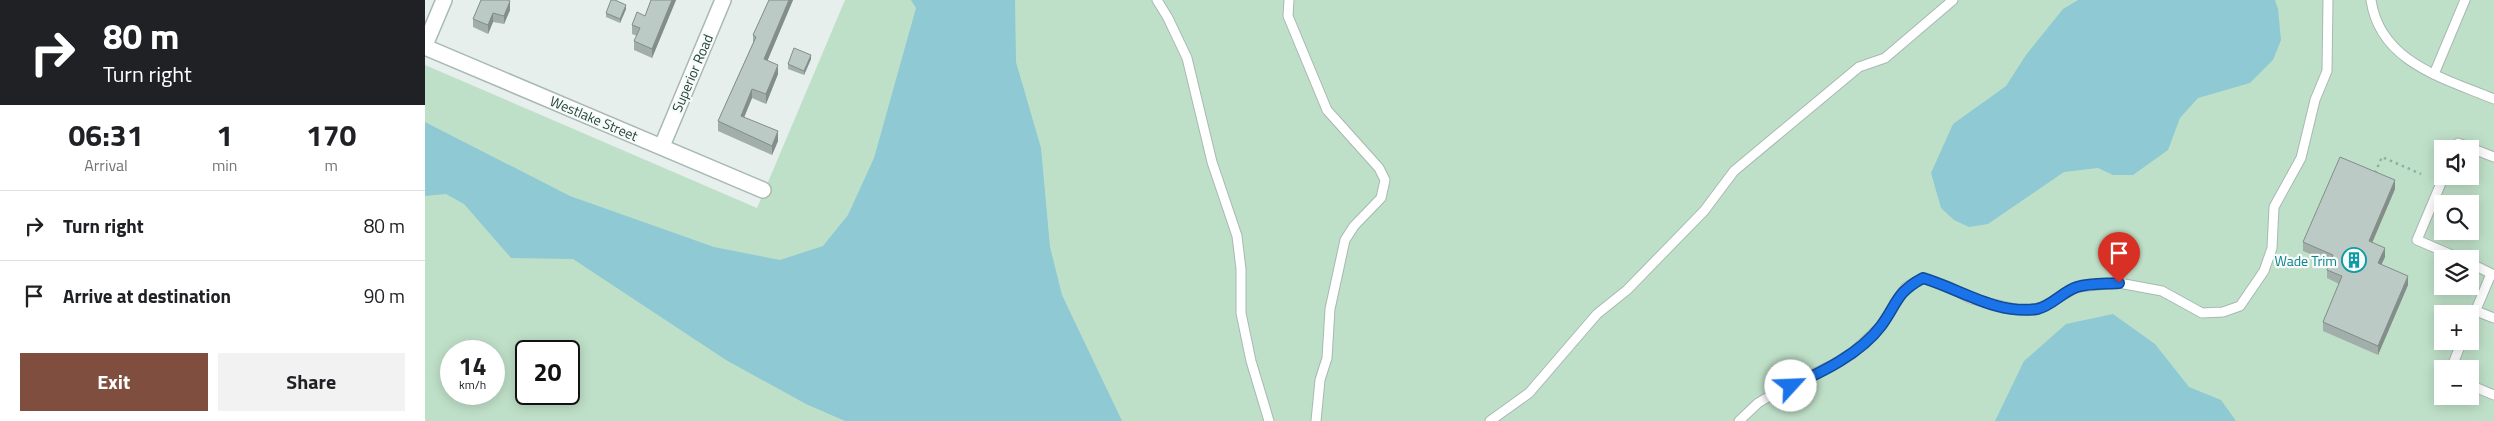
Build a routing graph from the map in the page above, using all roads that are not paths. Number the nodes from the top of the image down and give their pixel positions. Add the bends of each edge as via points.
1 (444, 0) edge
2 (723, 0) edge
3 (1157, 0) edge
4 (1289, 0) edge
5 (1953, 0) edge
6 (2328, 0) edge
7 (2371, 0) edge
8 (2465, 0) edge
9 (425, 46) edge
10 (2434, 74) junction
11 (2494, 99) edge
12 (662, 146) junction
13 (2479, 151) edge
14 (2494, 157) edge
15 (2440, 185) edge
16 (763, 190) dead end
17 (2440, 250) edge
18 (2479, 268) edge
19 (2493, 275) edge
20 (2478, 305) edge
21 (2479, 311) edge
22 (2494, 318) edge
23 (2479, 389) edge
24 (2494, 395) edge
25 (1269, 421) edge
26 (1316, 421) edge
27 (1490, 421) edge
28 (1739, 421) edge

1 - 9 street
2 - 12 street, Superior Road
3 - 25 lane via 1187,58 1212,162 1237,236 1241,313
4 - 26 lane via 1288,16 1327,110 1379,168 1385,180 1381,198 1345,240 1331,309
5 - 27 lane via 1885,58 1859,67 1734,171 1705,211 1627,290 1597,314 1529,393
6 - 28 lane via 2327,71 2315,100 2301,158 2274,207 2272,248 2264,272 2240,306 2223,312 2202,313 2162,291 2119,283 2077,287 2039,308 2021,310 1971,299 1950,287 1923,278 1906,287 1880,327 1853,352 1778,391
7 - 10 lane via 2374,17 2388,43
8 - 10 lane
9 - 12 street, Westlake Street
10 - 11 lane
12 - 16 street, Westlake Street
13 - 14 lane
15 - 17 lane via 2417,240
18 - 19 lane
19 - 20 lane
21 - 22 lane
23 - 24 lane

